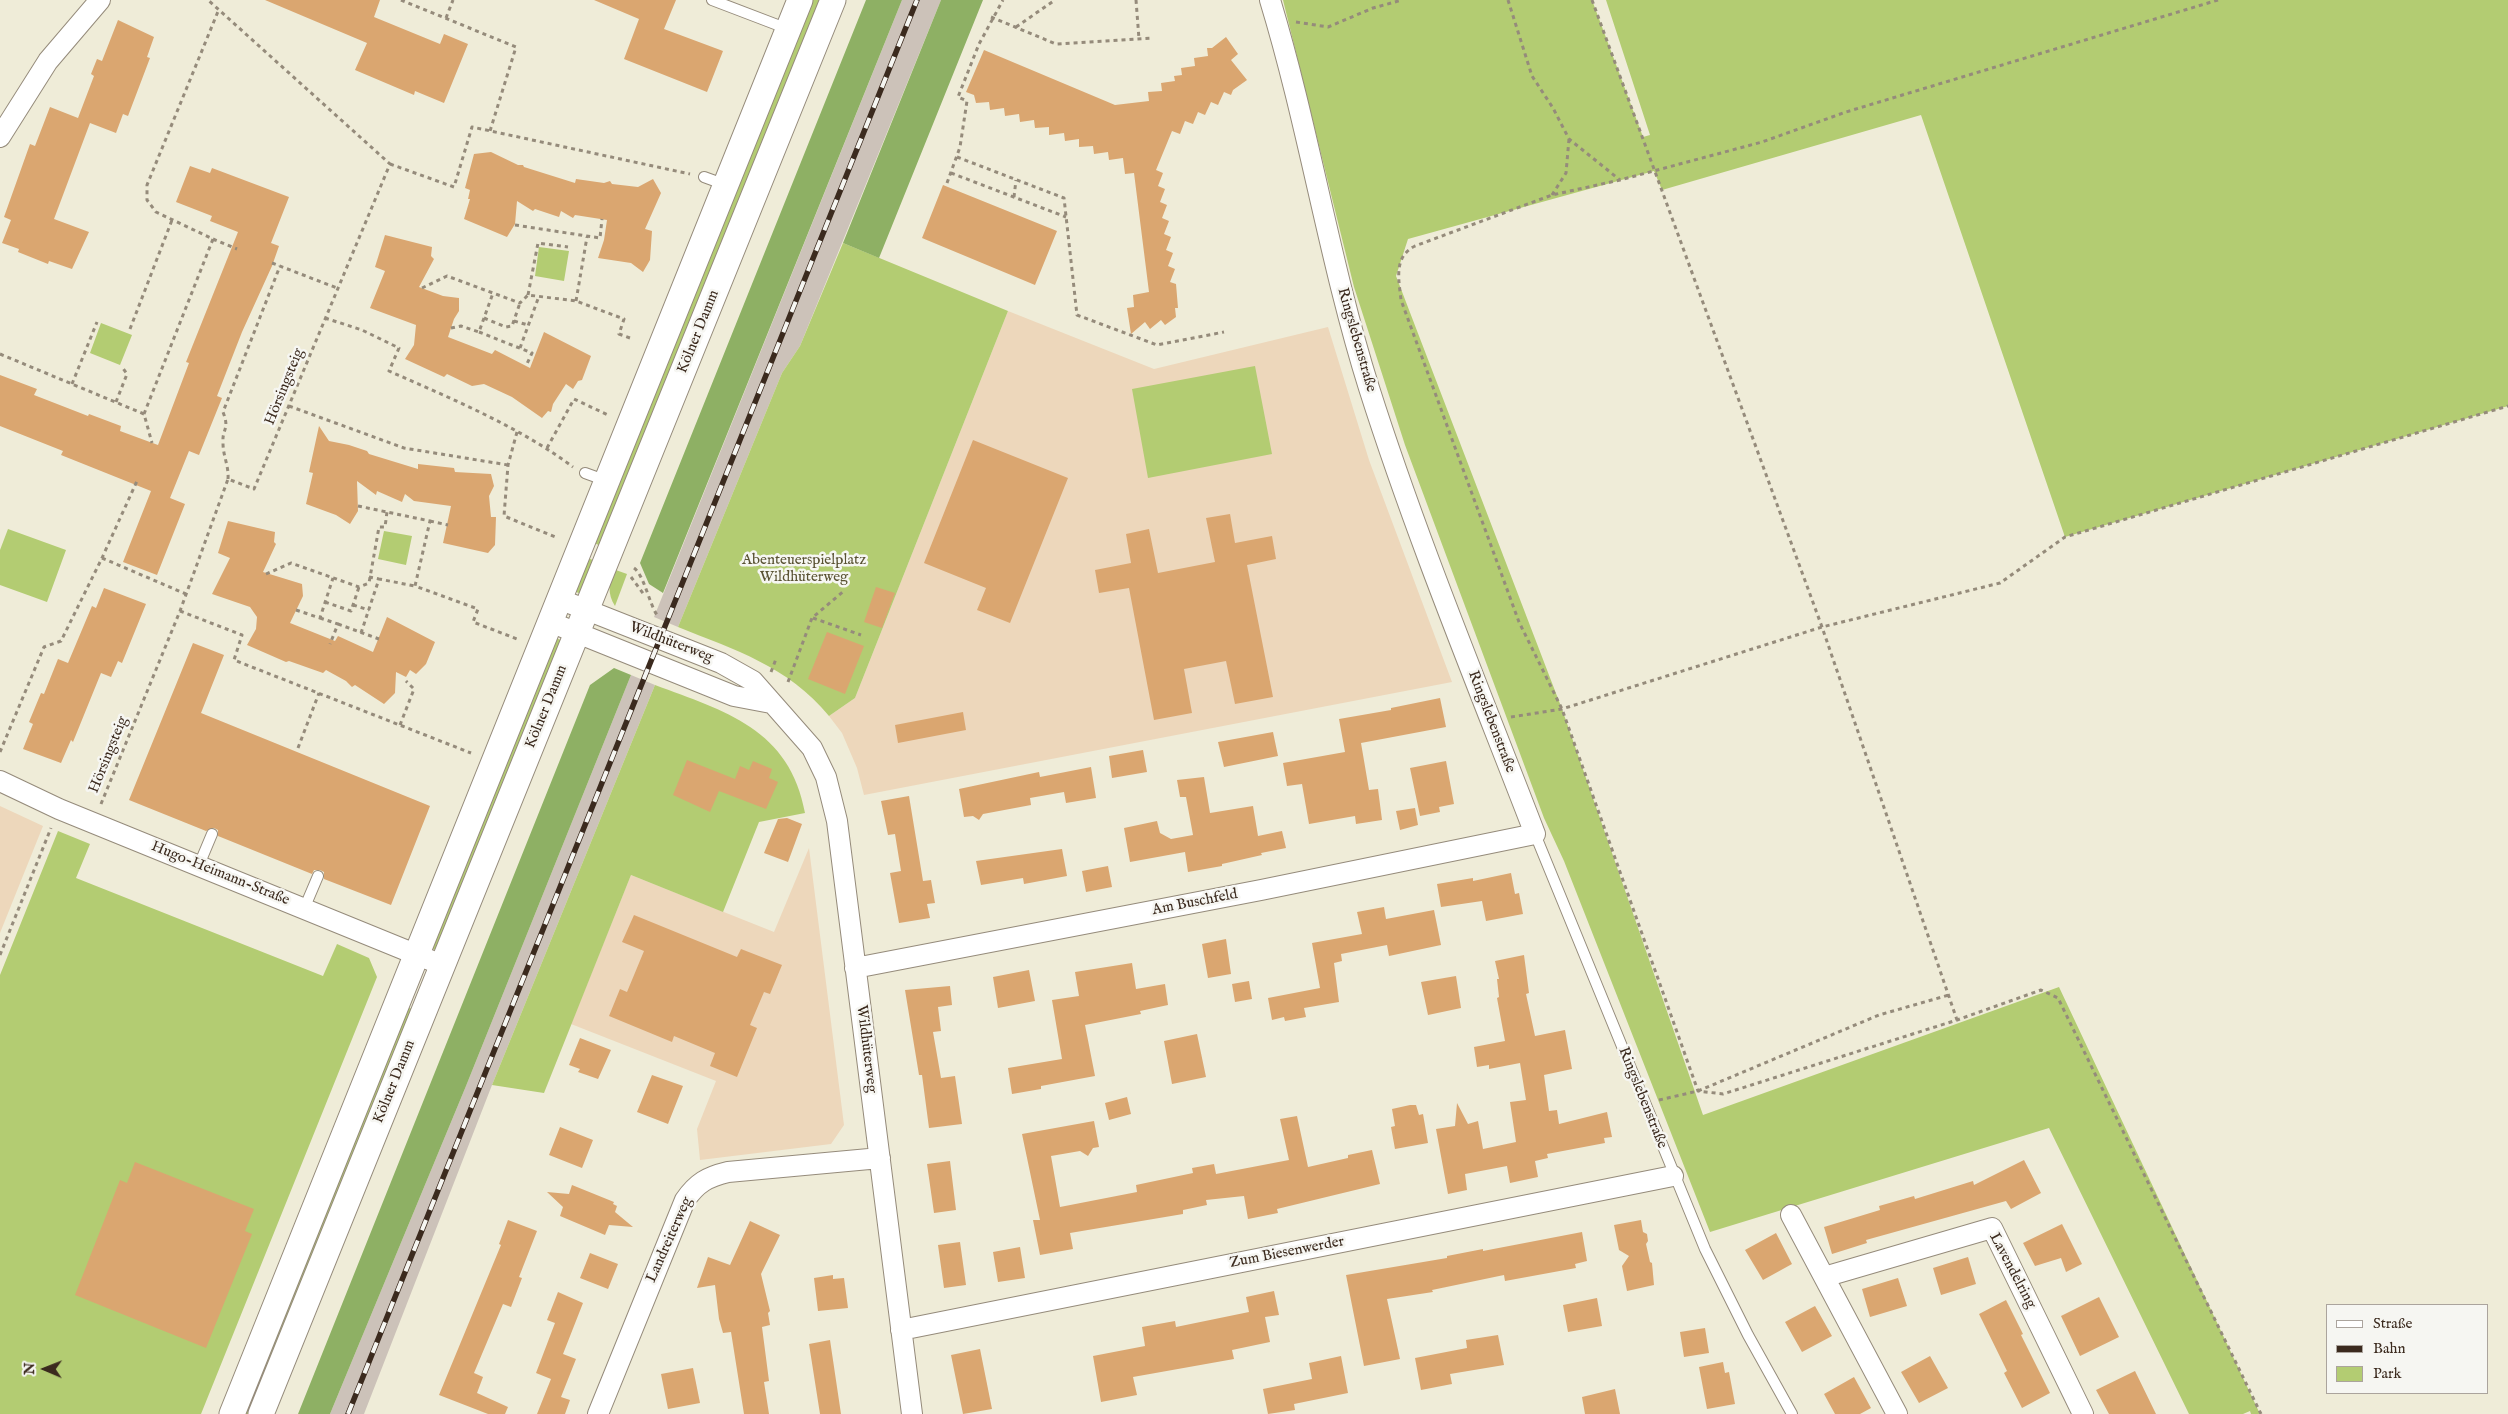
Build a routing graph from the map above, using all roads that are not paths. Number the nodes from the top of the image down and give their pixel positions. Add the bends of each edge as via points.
1 (100, 0) edge
2 (712, 0) edge
3 (800, 0) edge
4 (833, 0) edge
5 (1270, 0) edge
6 (789, 29) junction
7 (0, 137) edge
8 (560, 599) junction
9 (586, 610) junction
10 (550, 622) junction
11 (577, 633) junction
12 (771, 703) junction
13 (0, 781) edge
14 (212, 834) dead end
15 (1535, 834) junction
16 (199, 865) junction
17 (318, 876) dead end
18 (304, 909) junction
19 (415, 955) junction
20 (442, 966) junction
21 (855, 968) junction
22 (880, 1158) junction
23 (1673, 1176) junction
24 (1791, 1215) dead end
25 (1824, 1277) junction
26 (901, 1330) junction
27 (232, 1414) edge
28 (261, 1414) edge
29 (598, 1414) edge
30 (912, 1414) edge
31 (1792, 1414) edge
32 (1898, 1414) edge
33 (2083, 1414) edge

1 - 7 street via 43,68
2 - 6 lane
3 - 6 street, Kölner Damm
4 - 9 street, Kölner Damm
5 - 15 street, Ringslebenstraße via 1338,278 1369,388 1420,538
6 - 8 street, Kölner Damm via 715,181 596,477
8 - 9 street, Wildhüterweg
8 - 10 street, Kölner Damm
9 - 11 street, Kölner Damm
9 - 12 street, Wildhüterweg via 734,669 754,681
10 - 11 street, Wildhüterweg
10 - 19 street, Kölner Damm
11 - 12 street, Wildhüterweg via 734,696
11 - 20 street, Kölner Damm
12 - 21 street, Wildhüterweg via 812,748 826,777 837,821
13 - 16 street, Hugo-Heimann-Straße via 36,799
14 - 16 lane
15 - 21 street, Am Buschfeld
15 - 23 lane, Ringslebenstraße
16 - 18 street, Hugo-Heimann-Straße
17 - 18 lane
18 - 19 street, Hugo-Heimann-Straße
19 - 20 street, Hugo-Heimann-Straße
19 - 27 street, Kölner Damm
20 - 28 street, Kölner Damm
21 - 22 street, Wildhüterweg
22 - 26 street, Wildhüterweg
22 - 29 street, Landreiterweg via 728,1172 710,1176 696,1185 685,1200
23 - 26 street, Zum Biesenwerder
23 - 31 lane, Ringslebenstraße via 1704,1249
24 - 25 street
25 - 32 street
25 - 33 street, Lavendelring via 1992,1228
26 - 30 street, Wildhüterweg

